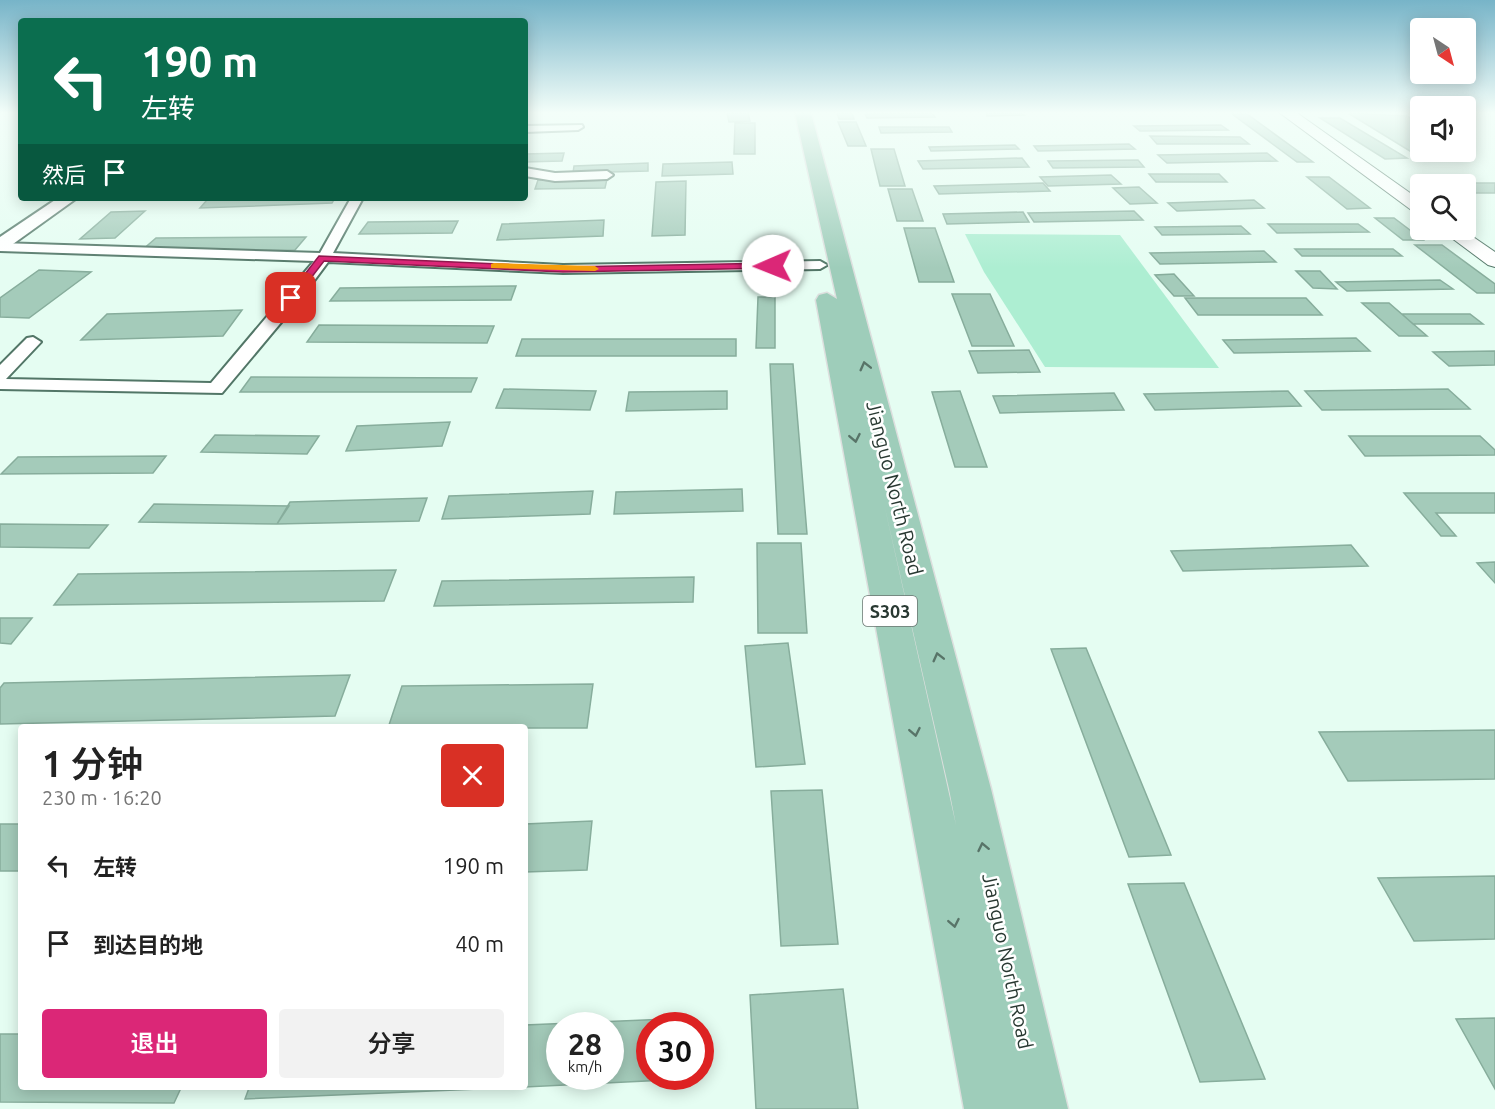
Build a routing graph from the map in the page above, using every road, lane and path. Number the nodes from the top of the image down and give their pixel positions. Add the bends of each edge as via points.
1 (800, 165) edge
2 (816, 165) edge
3 (1359, 165) edge
4 (528, 172) edge
5 (607, 175) dead end
6 (46, 201) edge
7 (65, 201) edge
8 (356, 201) edge
9 (1410, 201) edge
10 (0, 232) edge
11 (1465, 240) edge
12 (0, 246) edge
13 (322, 258) junction
14 (1495, 261) edge
15 (820, 265) junction
16 (33, 342) dead end
17 (0, 375) edge
18 (0, 384) edge
19 (992, 1109) edge
20 (1040, 1109) edge

1 - 15 main road, Jianguo North Road / S303
20 -> 2 main road, Jianguo North Road via 970,789
3 - 9 main road
4 - 5 street via 555,177
6 - 10 street
7 - 12 street
8 - 13 street via 348,222
11 - 14 main road
12 - 13 street
13 - 15 street via 563,269
13 - 18 street via 216,388
15 -> 19 main road, Jianguo North Road / S303
16 - 17 street

